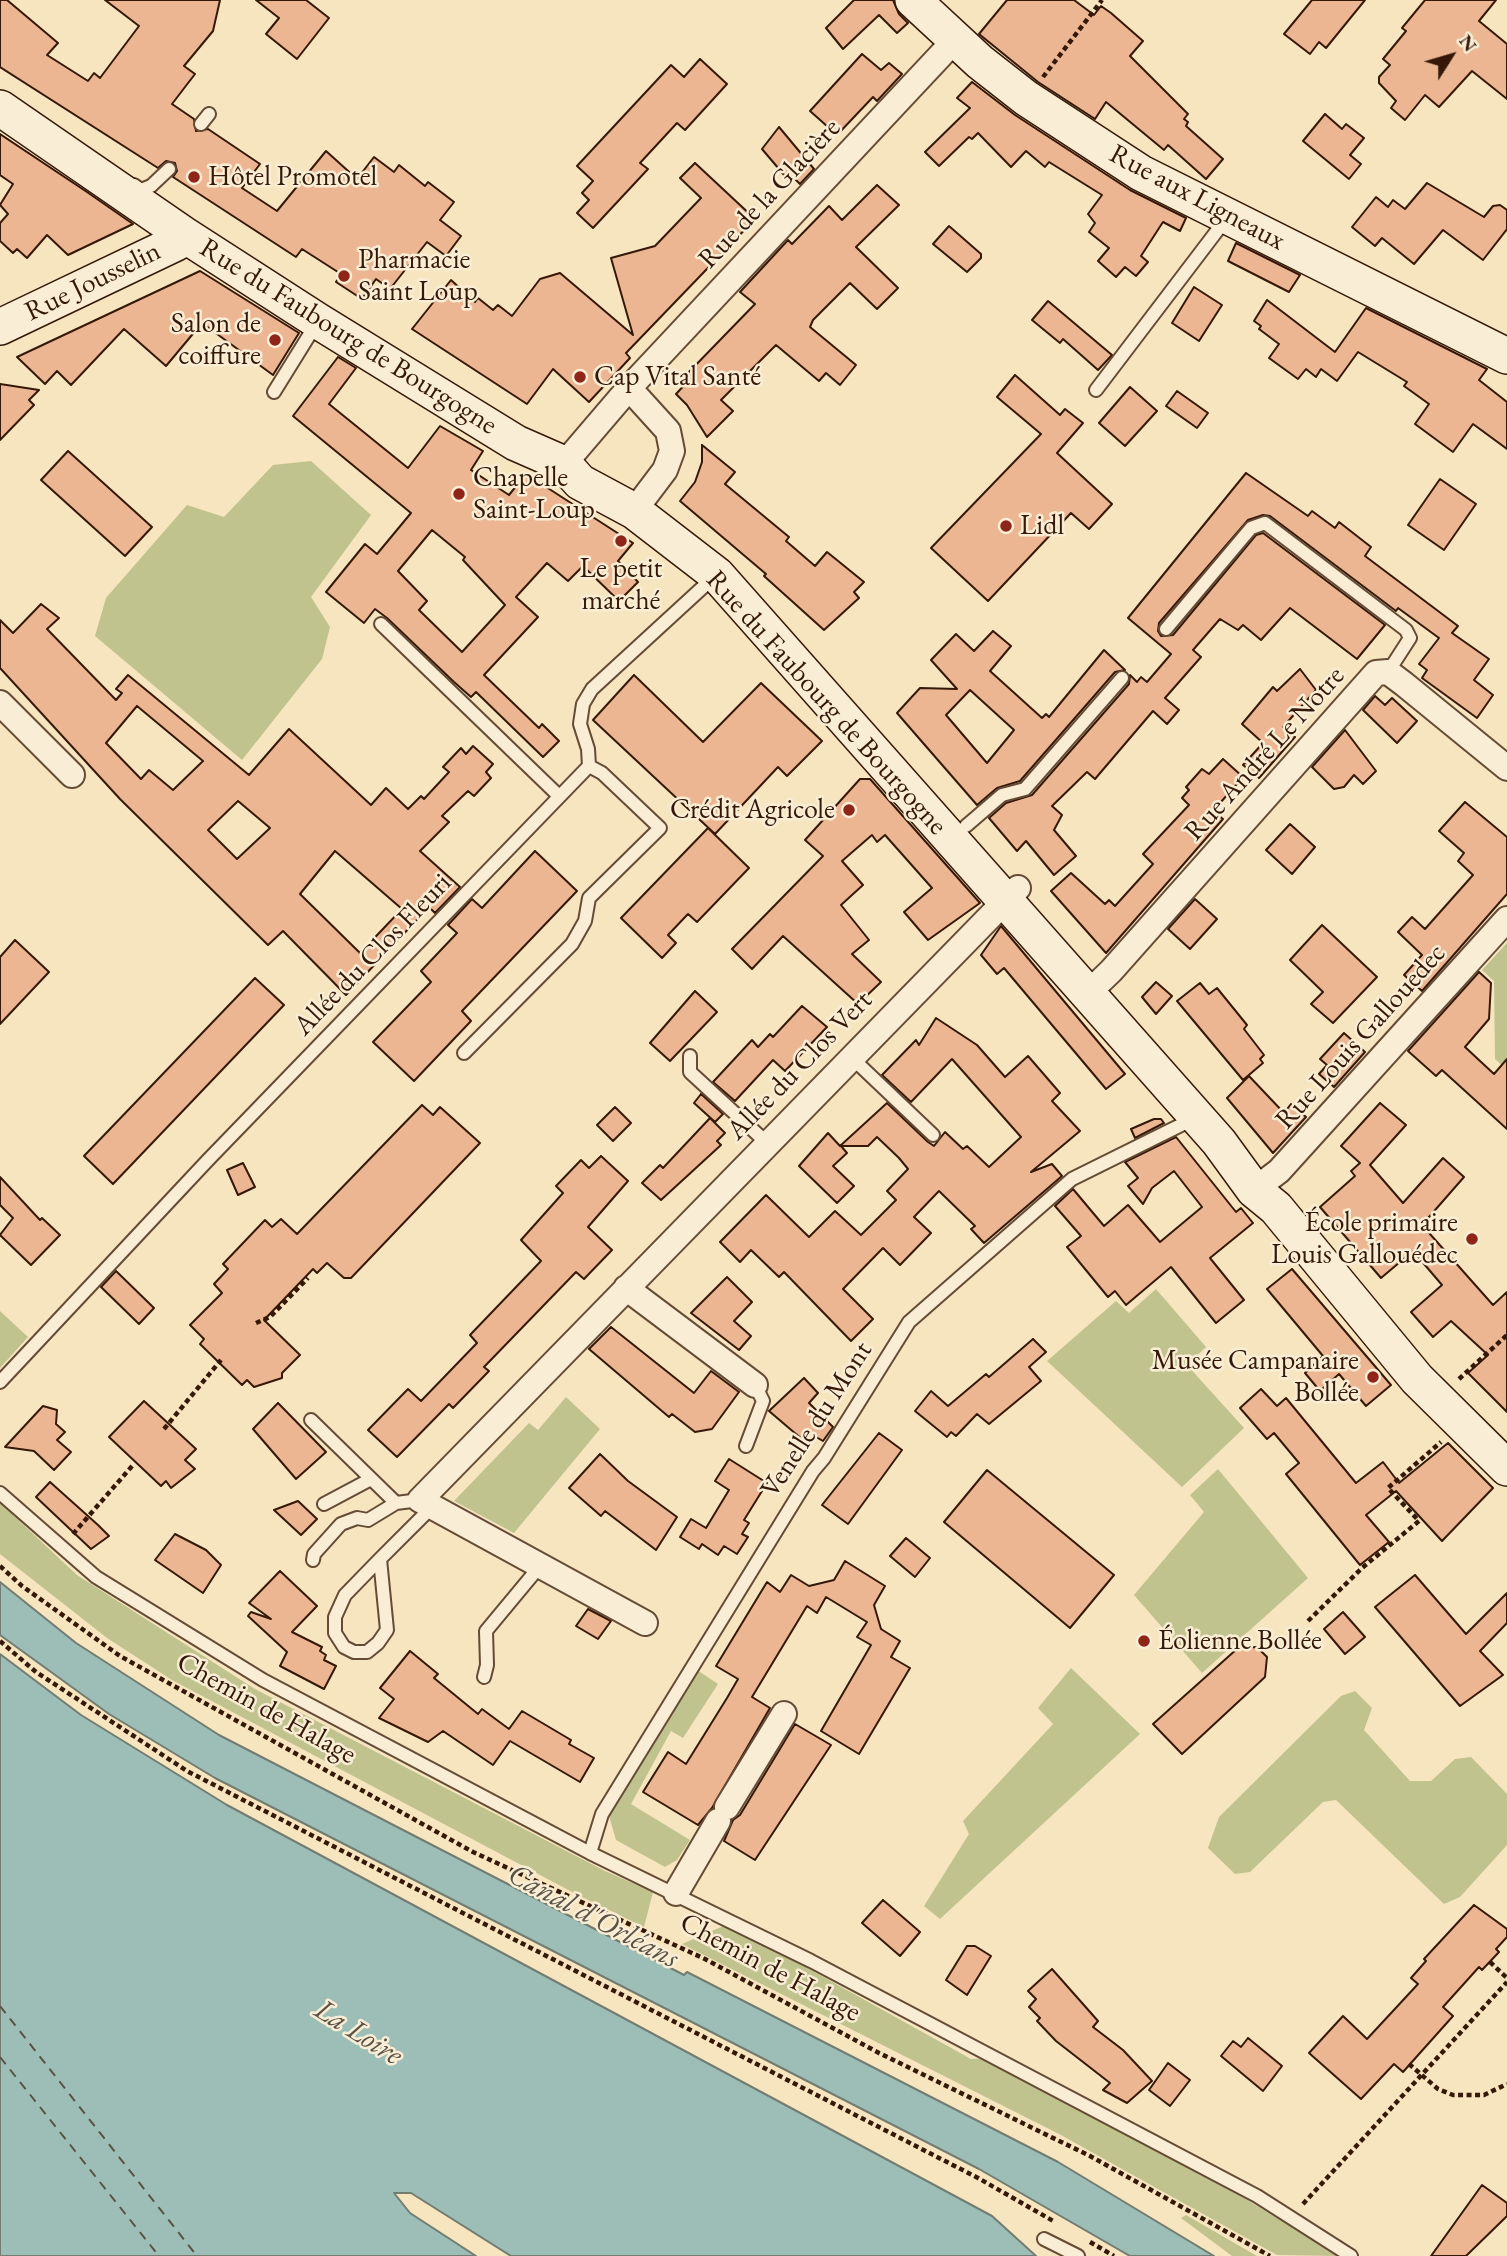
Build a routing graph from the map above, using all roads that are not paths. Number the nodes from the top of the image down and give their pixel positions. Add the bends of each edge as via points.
1 (913, 0) edge
2 (955, 40) junction
3 (0, 87) edge
4 (0, 107) edge
5 (103, 178) junction
6 (160, 178) junction
7 (1228, 216) junction
8 (183, 234) junction
9 (318, 321) junction
10 (0, 327) edge
11 (1507, 356) edge
12 (629, 388) junction
13 (1096, 390) dead end
14 (274, 392) dead end
15 (488, 412) junction
16 (567, 459) junction
17 (638, 506) junction
18 (731, 581) junction
19 (381, 624) dead end
20 (1166, 629) dead end
21 (1122, 678) dead end
22 (1396, 678) junction
23 (0, 703) edge
24 (589, 766) junction
25 (1507, 768) edge
26 (72, 775) dead end
27 (559, 796) junction
28 (966, 826) junction
29 (1010, 895) junction
30 (1507, 919) edge
31 (1092, 988) junction
32 (464, 1054) dead end
33 (690, 1056) dead end
34 (851, 1056) junction
35 (1194, 1116) junction
36 (933, 1135) dead end
37 (766, 1143) junction
38 (1265, 1193) junction
39 (626, 1288) junction
40 (0, 1382) edge
41 (755, 1385) joint
42 (311, 1420) dead end
43 (746, 1446) dead end
44 (1507, 1468) edge
45 (371, 1479) junction
46 (0, 1493) edge
47 (416, 1503) junction
48 (324, 1504) dead end
49 (380, 1559) junction
50 (313, 1560) dead end
51 (540, 1566) junction
52 (645, 1623) dead end
53 (484, 1677) dead end
54 (784, 1714) dead end
55 (590, 1853) junction
56 (676, 1893) junction
57 (1044, 2238) dead end
58 (1078, 2256) edge
59 (1350, 2256) edge

1 - 2 main road, Rue aux Ligneaux
2 - 7 main road, Rue aux Ligneaux via 1026,98 1141,173
2 - 12 street, Rue de la Glacière
3 - 6 main road, Rue du Faubourg de Bourgogne
4 - 5 main road, Rue du Faubourg de Bourgogne
5 - 6 lane via 122,177 141,190
5 - 8 main road, Rue du Faubourg de Bourgogne
6 - 15 main road, Rue du Faubourg de Bourgogne
7 - 11 main road, Rue aux Ligneaux
7 - 13 lane
8 - 9 main road, Rue du Faubourg de Bourgogne
8 - 10 main road, Rue Jousselin via 176,243
8 - 15 main road, Rue du Faubourg de Bourgogne via 214,240
9 - 14 lane
9 - 16 main road, Rue du Faubourg de Bourgogne via 516,443
12 - 16 street, Rue de la Glacière
12 - 17 street via 668,430 672,441 670,461
15 - 16 main road, Rue du Faubourg de Bourgogne
16 - 17 main road, Rue du Faubourg de Bourgogne via 580,482
17 - 18 main road, Rue du Faubourg de Bourgogne
18 - 24 lane via 592,689 583,704 580,724
18 - 28 main road, Rue du Faubourg de Bourgogne via 836,674
18 - 29 main road, Rue du Faubourg de Bourgogne
19 - 27 lane
20 - 22 lane via 1251,528 1265,523 1406,630 1410,638
21 - 28 lane via 1025,789 1002,795
22 - 25 street
22 - 31 street, Rue André Le Notre via 1376,673
23 - 26 street
24 - 27 lane, Allée du Clos Fleuri
24 - 32 lane via 660,828 589,898 585,921 572,944
27 - 40 lane, Allée du Clos Fleuri
28 - 29 main road, Rue du Faubourg de Bourgogne
29 - 31 main road, Rue du Faubourg de Bourgogne
29 - 34 street, Allée du Clos Vert
30 - 38 street, Rue Louis Gallouedec
31 - 35 main road, Rue du Faubourg de Bourgogne
31 - 38 main road, Rue du Faubourg de Bourgogne
33 - 37 lane via 690,1072
34 - 36 lane
34 - 37 street, Allée du Clos Vert
35 - 38 main road, Rue du Faubourg de Bourgogne
35 - 55 lane, Venelle du Mont via 1072,1179 909,1322 602,1814
37 - 39 street, Allée du Clos Vert
38 - 44 main road, Rue du Faubourg de Bourgogne via 1417,1379
39 - 41 street
39 - 47 street, Allée du Clos Vert
41 - 43 lane via 763,1401
42 - 45 lane
45 - 47 lane
45 - 48 lane
46 - 55 lane, Chemin de Halage via 96,1577 263,1680
47 - 49 lane
47 - 50 lane via 341,1524
47 - 51 street
49 - 49 lane via 345,1595 334,1616 335,1633 344,1647 354,1652 367,1652 387,1630
51 - 52 street
51 - 53 lane via 486,1631
54 - 56 street
55 - 56 lane, Chemin de Halage
56 - 59 lane, Chemin de Halage via 1257,2196
57 - 58 lane

